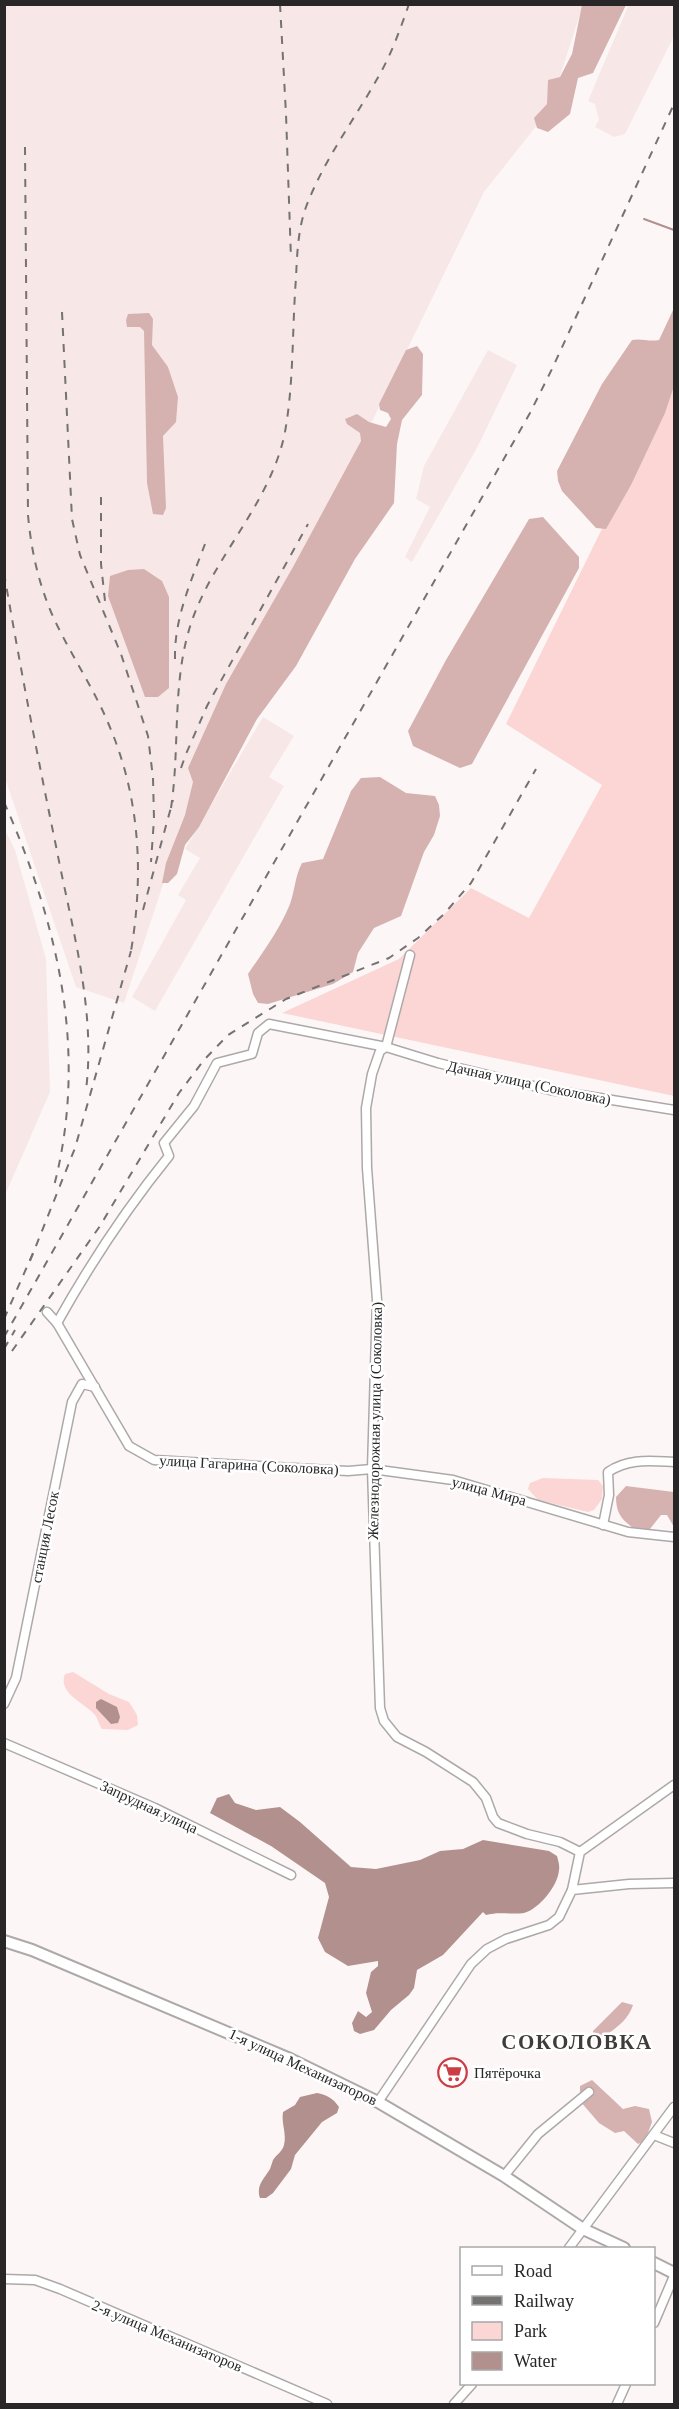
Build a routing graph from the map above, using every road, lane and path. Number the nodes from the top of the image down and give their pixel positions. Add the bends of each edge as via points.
1 (410, 955) dead end
2 (386, 1047) junction
3 (675, 1110) edge
4 (46, 1312) dead end
5 (57, 1323) junction
6 (95, 1387) junction
7 (675, 1462) edge
8 (372, 1469) junction
9 (603, 1525) junction
10 (675, 1537) edge
11 (4, 1704) edge
12 (4, 1743) edge
13 (675, 1785) edge
14 (580, 1852) junction
15 (291, 1875) dead end
16 (675, 1883) edge
17 (572, 1890) junction
18 (4, 1941) edge
19 (589, 2092) dead end
20 (378, 2102) junction
21 (675, 2107) edge
22 (654, 2135) junction
23 (675, 2143) edge
24 (504, 2176) junction
25 (583, 2229) junction
26 (570, 2247) edge
27 (622, 2247) edge
28 (655, 2264) edge
29 (675, 2274) edge
30 (4, 2279) edge
31 (655, 2321) edge
32 (471, 2385) edge
33 (626, 2385) edge
34 (327, 2404) edge
35 (454, 2404) edge
36 (617, 2404) edge

1 - 2 street, Железнодорожная улица (Соколовка)
2 - 3 street, Дачная улица (Соколовка) via 550,1090
2 - 5 street via 269,1024 258,1034 252,1054 217,1063 194,1106 164,1143 169,1156 134,1199
2 - 8 street, Железнодорожная улица (Соколовка) via 380,1051 372,1074 366,1108 377,1300
4 - 5 street, улица Гагарина (Соколовка)
5 - 6 street, улица Гагарина (Соколовка)
6 - 8 street, улица Гагарина (Соколовка) via 129,1446 154,1460
6 - 11 street, станция Лесок via 82,1384 72,1402 16,1678
7 - 9 street via 635,1461 608,1472 609,1495
8 - 9 street, улица Мира via 453,1480
8 - 14 street, Железнодорожная улица (Соколовка) via 379,1689 384,1721 397,1737 472,1782 486,1798 498,1823
9 - 10 street, улица Мира
12 - 15 street, Запрудная улица via 155,1808
13 - 14 street
14 - 17 street
16 - 17 street
17 - 20 street via 559,1917 549,1925 506,1939 471,1964
18 - 20 street, 1-я улица Механизаторов via 290,2059
19 - 24 street via 538,2134
20 - 24 street, 1-я улица Механизаторов
21 - 22 street
22 - 23 street
22 - 25 street
24 - 25 street, 1-я улица Механизаторов
25 - 26 street
25 - 27 street, 1-я улица Механизаторов
28 - 29 street
29 - 31 street
30 - 34 street, 2-я улица Механизаторов via 35,2280 60,2289
32 - 35 street
33 - 36 street

